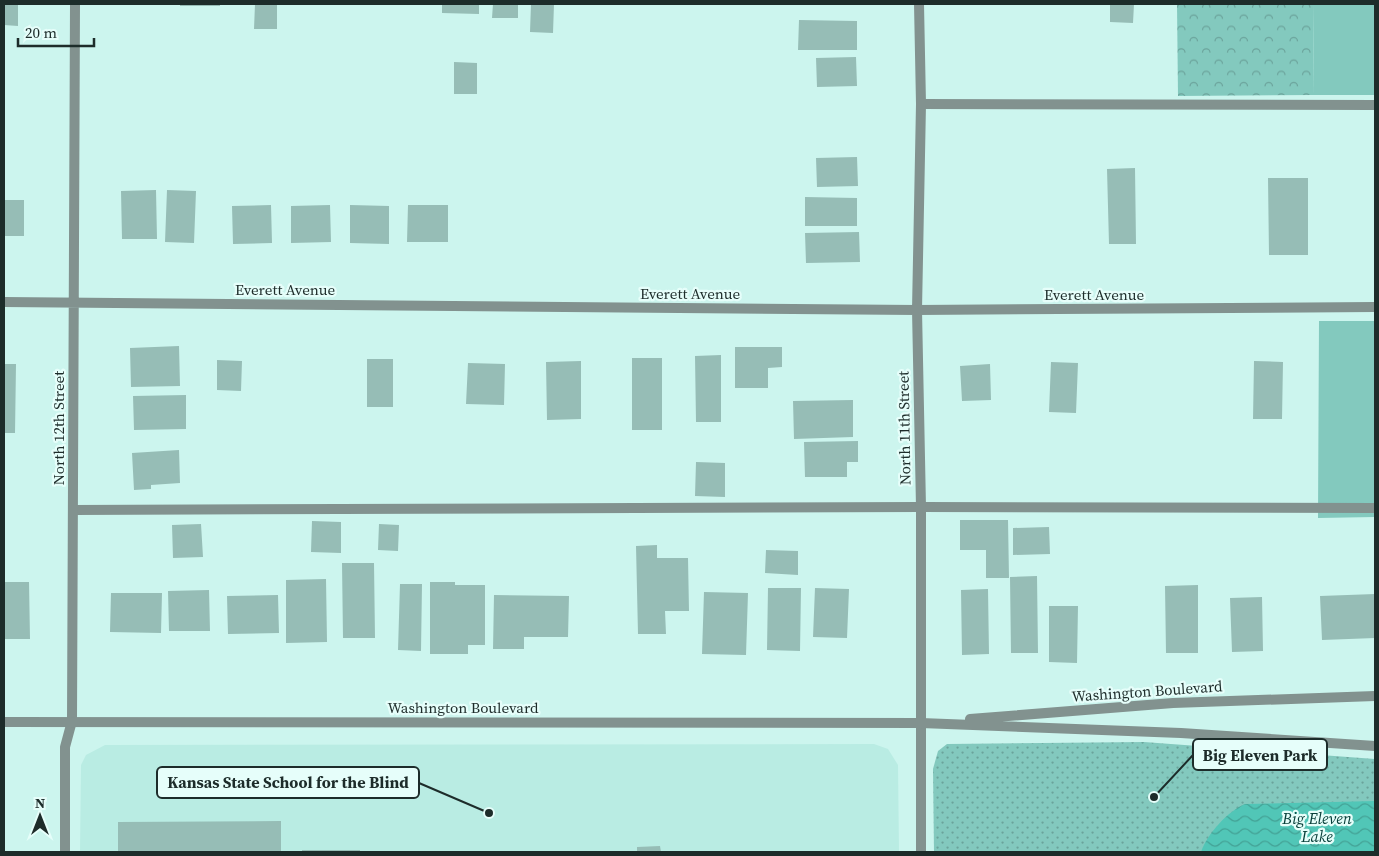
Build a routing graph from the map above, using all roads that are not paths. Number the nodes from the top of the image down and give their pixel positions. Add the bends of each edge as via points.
1 (75, 4) edge
2 (919, 4) edge
3 (921, 104) junction
4 (1375, 104) edge
5 (4, 302) edge
6 (74, 302) junction
7 (1375, 307) edge
8 (917, 310) junction
9 (921, 507) junction
10 (1375, 508) edge
11 (73, 510) junction
12 (1375, 696) edge
13 (72, 721) junction
14 (4, 722) edge
15 (922, 723) junction
16 (1375, 746) edge
17 (65, 852) edge
18 (921, 852) edge

1 - 6 street, North 12th Street
2 - 3 street, North 11th Street
3 - 4 street
3 - 8 street, North 11th Street
5 - 6 street, Everett Avenue
6 - 8 street, Everett Avenue
6 - 11 street, North 12th Street
7 - 8 street, Everett Avenue
8 - 9 street, North 11th Street
9 - 10 street
9 - 11 street
9 - 15 street, North 11th Street
11 - 13 street, North 12th Street
12 - 15 street, Washington Boulevard via 1173,704
13 - 14 street, Washington Boulevard
13 - 15 street, Washington Boulevard
13 - 17 street, North 12th Street via 65,747
15 - 16 street, Washington Boulevard via 1181,733
15 - 18 street, North 11th Street

